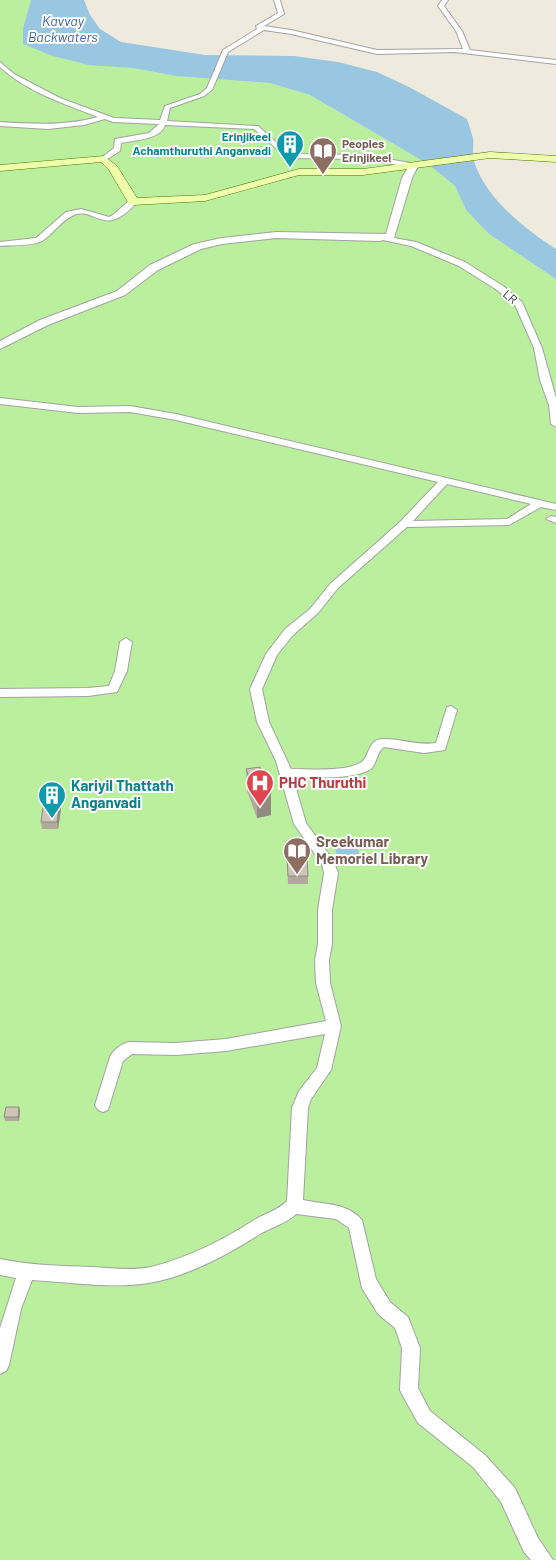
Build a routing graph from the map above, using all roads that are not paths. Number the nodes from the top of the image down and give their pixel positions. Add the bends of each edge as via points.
1 (277, 0) edge
2 (445, 0) edge
3 (262, 28) junction
4 (467, 51) junction
5 (556, 62) edge
6 (0, 64) edge
7 (106, 117) junction
8 (163, 122) junction
9 (0, 124) edge
10 (104, 159) junction
11 (556, 160) edge
12 (418, 165) junction
13 (0, 168) edge
14 (133, 202) junction
15 (386, 238) junction
16 (0, 244) edge
17 (0, 346) edge
18 (0, 402) edge
19 (556, 424) edge
20 (444, 482) junction
21 (538, 504) junction
22 (556, 507) edge
23 (404, 524) junction
24 (126, 642) dead end
25 (0, 693) edge
26 (451, 710) dead end
27 (286, 774) junction
28 (334, 1026) junction
29 (103, 1105) dead end
30 (295, 1204) junction
31 (0, 1267) edge
32 (26, 1272) junction
33 (0, 1365) edge
34 (543, 1560) edge

1 - 3 street via 282,14 258,27
2 - 4 street via 441,6 459,31
3 - 4 street via 377,52
3 - 8 street via 225,51 210,89 167,107
4 - 5 street
6 - 7 street via 12,75 42,91
7 - 8 street
7 - 9 street via 48,128
8 - 10 street via 161,128 151,135 118,141 117,149
8 - 12 street via 256,127 287,156 365,157
10 - 13 main road
10 - 14 main road
11 - 12 main road via 490,155
12 - 14 main road via 363,172 299,172 205,198
12 - 15 street via 407,178 395,224
14 - 16 street via 116,218 81,212 69,214 38,240
15 - 17 street via 298,233 193,248 145,273 139,282 124,292 57,315
15 - 19 street, LR via 413,244 462,264 520,304 538,348
18 - 20 street via 78,410 130,409 176,417
20 - 21 street
20 - 23 street
21 - 22 street
21 - 23 street via 509,522
23 - 27 street via 334,586 272,654 256,689 263,722
24 - 25 street via 121,671 113,689
26 - 27 street via 441,747 424,749 382,743 376,747 367,765 353,771
27 - 28 street via 300,824 328,863 331,873 324,910 322,960 323,983
28 - 29 street via 226,1045 129,1048 117,1057
28 - 30 street via 324,1070 304,1096 300,1108
30 - 32 street via 286,1213 205,1256 150,1275 124,1277
30 - 34 street via 300,1208 338,1212 356,1225 368,1282 384,1308 402,1323 411,1348 409,1390 424,1417 479,1461 508,1494 531,1545
31 - 32 street
32 - 33 street via 13,1309

